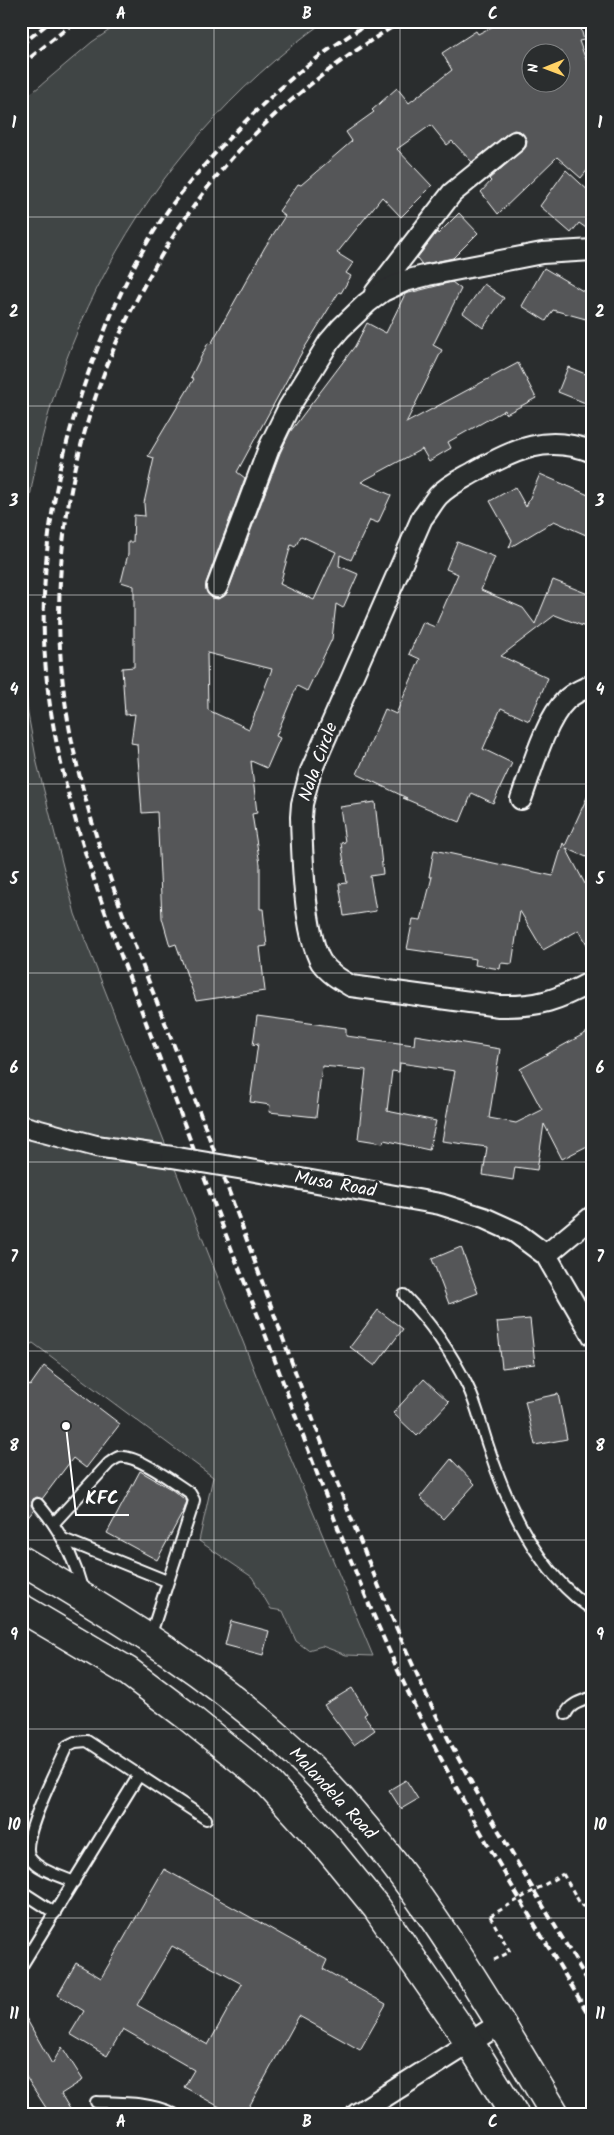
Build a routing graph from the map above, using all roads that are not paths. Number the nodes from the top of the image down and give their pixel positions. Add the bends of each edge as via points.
1 (515, 142) dead end
2 (593, 250) edge
3 (367, 303) junction
4 (593, 452) edge
5 (217, 588) dead end
6 (593, 685) edge
7 (521, 800) dead end
8 (593, 981) edge
9 (21, 1126) edge
10 (593, 1216) edge
11 (546, 1255) junction
12 (404, 1295) dead end
13 (593, 1336) edge
14 (38, 1504) dead end
15 (54, 1523) junction
16 (63, 1539) junction
17 (21, 1560) edge
18 (166, 1581) junction
19 (86, 1598) junction
20 (21, 1608) edge
21 (593, 1610) edge
22 (149, 1638) junction
23 (593, 1697) edge
24 (566, 1714) dead end
25 (139, 1775) junction
26 (206, 1819) dead end
27 (74, 1882) junction
28 (21, 1892) edge
29 (55, 1913) junction
30 (21, 1967) edge
31 (501, 2023) junction
32 (470, 2043) junction
33 (96, 2102) dead end
34 (174, 2114) edge
35 (357, 2114) edge
36 (514, 2114) edge
37 (555, 2114) edge

1 - 3 street via 452,193
2 - 3 street via 542,253 428,275 383,291
3 - 5 street via 329,342 289,407 269,448
4 - 8 street, Nala Circle via 558,443 530,445 458,480 439,495 422,518 310,774 301,817 308,922 321,961 334,977 351,986 506,1007 542,1004 564,997
6 - 7 street via 565,701 540,746
9 - 11 street, Musa Road, bridge via 96,1146 440,1204 515,1232
10 - 11 street
11 - 13 street, Musa Road
12 - 21 lane via 434,1330 468,1387 504,1489 543,1562 560,1583
14 - 15 lane
15 - 16 lane
15 - 18 lane via 109,1463 119,1457 142,1463 190,1493 194,1500
16 - 18 lane
16 - 19 lane via 71,1552
17 - 19 main road, Malandela Road
18 - 22 lane
19 - 22 main road, Malandela Road
20 - 32 main road via 126,1670 265,1779 377,1908
22 - 31 main road, Malandela Road via 234,1698 308,1764 342,1801 405,1878
23 - 24 lane via 574,1704
25 - 26 lane
25 - 27 lane
25 - 27 lane via 87,1741 67,1746 31,1829 27,1850 36,1864
27 - 29 lane
28 - 29 lane
29 - 30 lane
31 - 32 street
31 - 37 main road, Malandela Road
32 - 35 street
32 - 36 main road
33 - 34 lane via 136,2103

